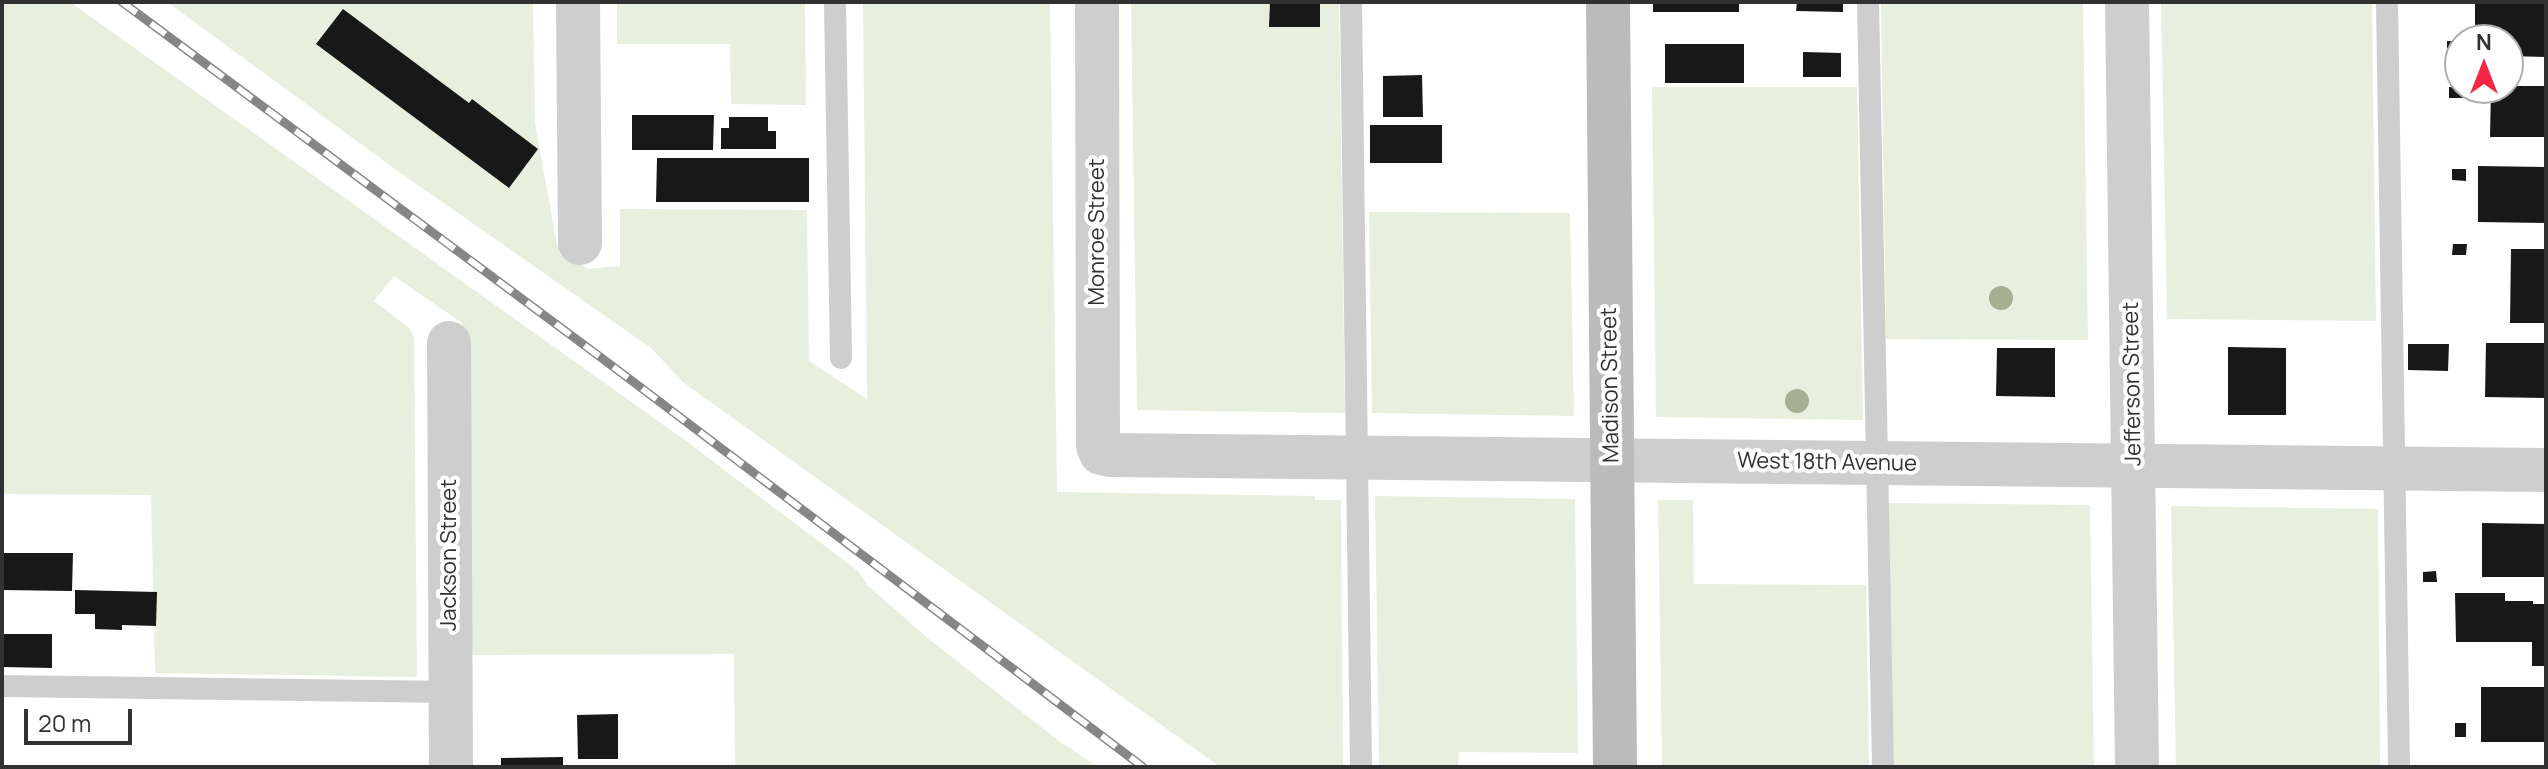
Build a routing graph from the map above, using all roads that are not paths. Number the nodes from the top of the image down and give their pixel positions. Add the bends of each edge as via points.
1 (578, 2) edge
2 (835, 2) edge
3 (1097, 2) edge
4 (1351, 2) edge
5 (1608, 2) edge
6 (1868, 2) edge
7 (2127, 2) edge
8 (2387, 2) edge
9 (580, 243) dead end
10 (449, 343) dead end
11 (841, 358) dead end
12 (1109, 455) joint
13 (1358, 458) junction
14 (1612, 461) junction
15 (1877, 463) junction
16 (2134, 466) junction
17 (2393, 469) junction
18 (2546, 470) edge
19 (2, 686) edge
20 (451, 692) junction
21 (451, 767) edge
22 (1361, 767) edge
23 (1615, 767) edge
24 (1883, 767) edge
25 (2137, 767) edge
26 (2399, 767) edge

1 - 9 street
2 - 11 lane
3 - 12 street, Monroe Street via 1098,446
4 - 13 lane
5 - 14 street, Madison Street
6 - 15 lane
7 - 16 street, Jefferson Street
8 - 17 lane
10 - 20 street, Jackson Street
12 - 13 street, West 18th Avenue
13 - 14 street, West 18th Avenue
13 - 22 lane
14 - 15 street, West 18th Avenue
14 - 23 street, Madison Street
15 - 16 street, West 18th Avenue
15 - 24 lane
16 - 17 street, West 18th Avenue
16 - 25 street, Jefferson Street
17 - 18 street, West 18th Avenue
17 - 26 lane
19 - 20 lane
20 - 21 street, Jackson Street

